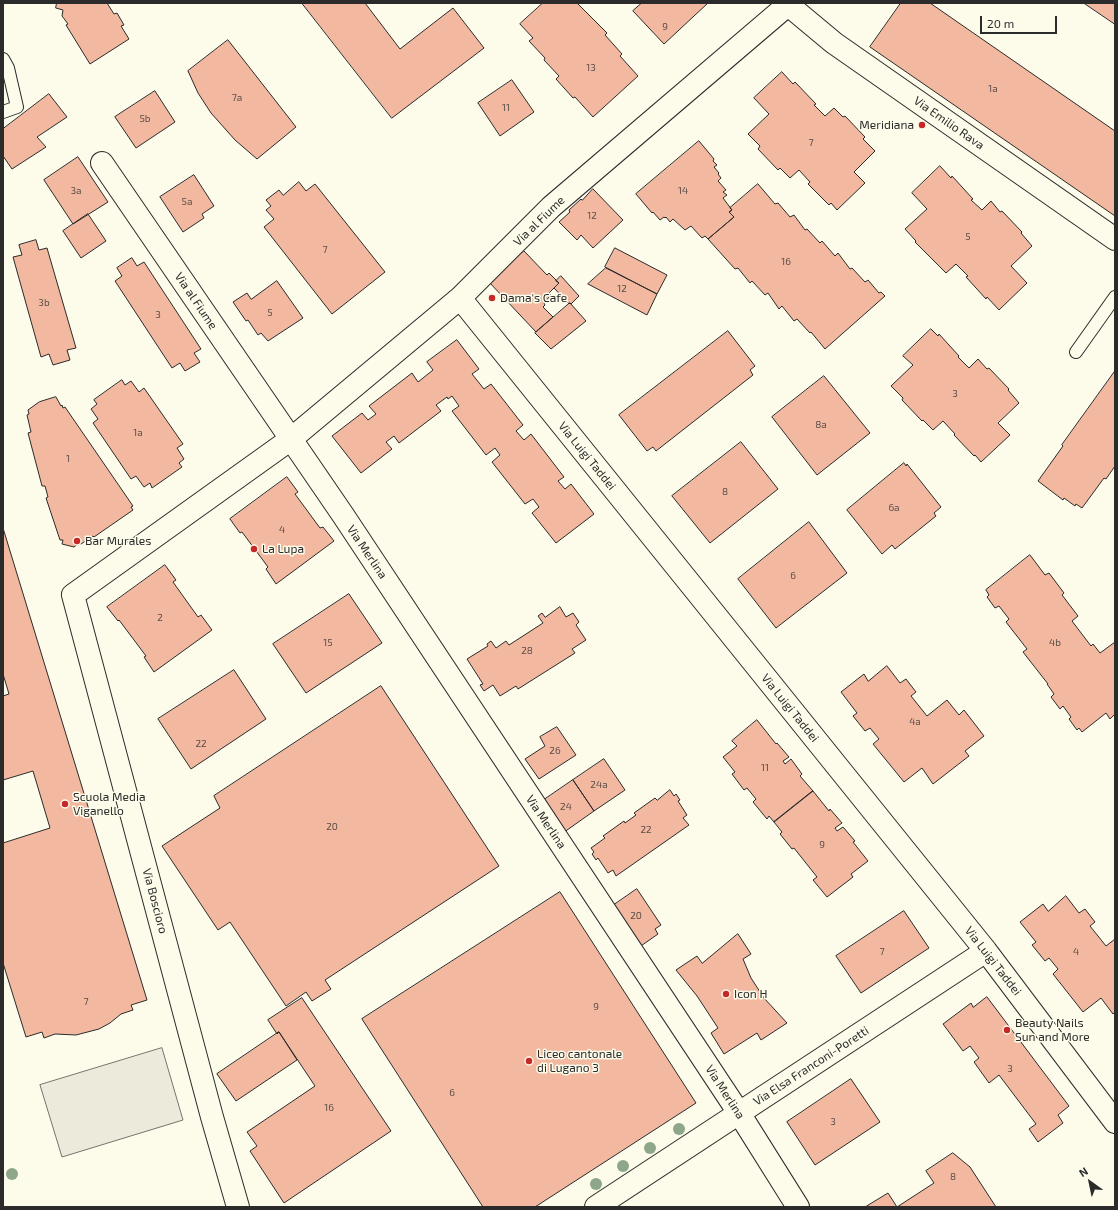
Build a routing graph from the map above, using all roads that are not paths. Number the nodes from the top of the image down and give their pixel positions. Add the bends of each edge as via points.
1 (788, 4) edge
2 (3, 59) edge
3 (3, 112) edge
4 (102, 163) dead end
5 (1115, 240) edge
6 (1115, 297) edge
7 (460, 298) junction
8 (1076, 352) dead end
9 (291, 438) junction
10 (73, 595) joint
11 (986, 951) junction
12 (738, 1113) junction
13 (1115, 1122) edge
14 (238, 1207) edge
15 (596, 1207) edge
16 (798, 1207) edge

1 - 5 street, Via Emilio Rava via 834,43
1 - 7 street, Via al Fiume via 551,207
2 - 3 lane via 8,68 17,108
4 - 9 street, Via al Fiume
6 - 8 lane
7 - 9 street, Via al Fiume
7 - 11 street, Via Luigi Taddei
9 - 10 street, Via al Fiume
9 - 12 street, Via Merlina
10 - 14 street, Via Boscioro
11 - 12 street, Via Elsa Franconi-Poretti
11 - 13 street, Via Luigi Taddei
12 - 15 street, Via Elsa Franconi-Poretti
12 - 16 street, Via Merlina

